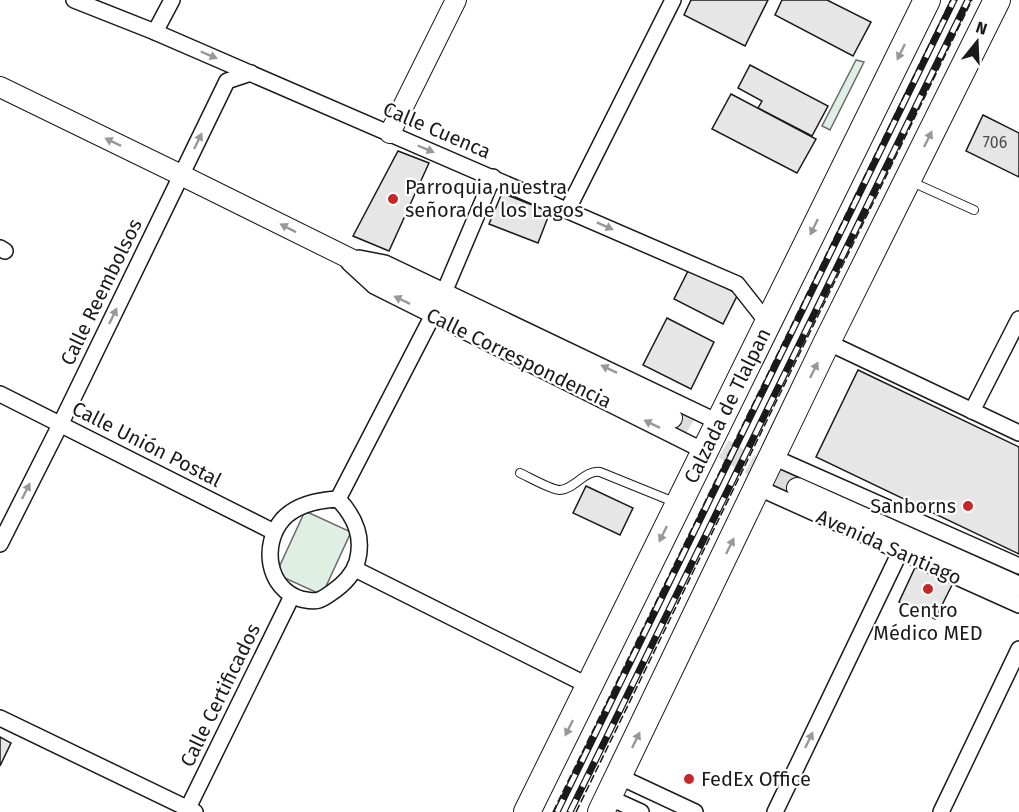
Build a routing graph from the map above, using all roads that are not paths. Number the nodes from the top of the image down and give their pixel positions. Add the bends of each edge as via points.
1 (74, 0) edge
2 (172, 0) edge
3 (456, 0) edge
4 (673, 0) edge
5 (927, 0) edge
6 (997, 0) edge
7 (155, 32) junction
8 (251, 73) junction
9 (0, 87) edge
10 (390, 133) junction
11 (181, 175) junction
12 (493, 177) junction
13 (908, 180) junction
14 (568, 209) junction
15 (974, 210) dead end
16 (340, 254) junction
17 (445, 290) junction
18 (433, 315) junction
19 (1019, 319) edge
20 (767, 322) junction
21 (827, 342) junction
22 (0, 394) edge
23 (972, 411) junction
24 (672, 418) tunnel mouth
25 (718, 422) junction
26 (61, 423) junction
27 (1019, 434) edge
28 (704, 450) junction
29 (773, 457) junction
30 (520, 472) dead end
31 (759, 488) junction
32 (797, 488) tunnel mouth
33 (338, 499) junction
34 (678, 504) junction
35 (274, 532) junction
36 (0, 544) edge
37 (900, 552) junction
38 (1019, 566) edge
39 (355, 569) junction
40 (1019, 587) edge
41 (292, 596) junction
42 (1019, 605) edge
43 (1019, 649) edge
44 (589, 686) junction
45 (0, 718) edge
46 (609, 795) edge
47 (190, 811) edge
48 (527, 812) edge
49 (641, 812) edge
50 (695, 812) edge
51 (774, 812) edge
52 (941, 812) edge

1 - 7 street, Calle Cuenca
2 - 7 street
3 - 10 street
4 - 14 street
5 -> 20 highway, Calzada de Tlalpan
13 -> 6 highway
7 -> 8 street, Calle Cuenca
8 - 10 street, Calle Cuenca
11 -> 8 street, Calle Reembolsos via 226,81
11 -> 9 street, Calle Correspondencia
10 -> 12 street, Calle Cuenca
16 -> 11 street, Calle Correspondencia
26 -> 11 street, Calle Reembolsos
12 - 14 street, Calle Cuenca
12 - 17 street
13 - 15 lane
13 - 21 highway
14 -> 20 street, Calle Cuenca via 737,284
16 - 17 street, Calle Correspondencia via 385,263
18 -> 16 street, Calle Correspondencia via 374,286
16 - 24 street, Calle Correspondencia
25 -> 17 street, Calle Correspondencia
28 -> 18 street, Calle Correspondencia
18 - 33 street
19 - 23 street
20 - 25 highway, Calzada de Tlalpan
21 - 23 street
29 -> 21 highway
22 - 26 street, Calle Unión Postal
23 - 27 street
25 - 28 highway, Calzada de Tlalpan
26 - 35 street, Calle Unión Postal
36 -> 26 street, Calle Reembolsos
28 - 34 highway, Calzada de Tlalpan
29 - 31 highway
29 - 38 street, Avenida Santiago
30 - 34 lane via 559,490 592,472 600,472
31 - 37 street, Avenida Santiago
46 -> 31 highway
32 - 40 street, Avenida Santiago
33 - 35 street via 318,500 297,509
33 - 39 street via 351,512 357,530 360,548
34 -> 44 highway, Calzada de Tlalpan
35 - 41 street via 270,554 273,576
37 - 42 street, Avenida Santiago
51 -> 37 street
39 - 41 street via 348,580 319,600
39 - 44 street
41 - 47 street, Calle Certificados
43 - 52 street
44 -> 48 highway, Calzada de Tlalpan
45 - 47 street
46 - 49 street
46 - 50 street

